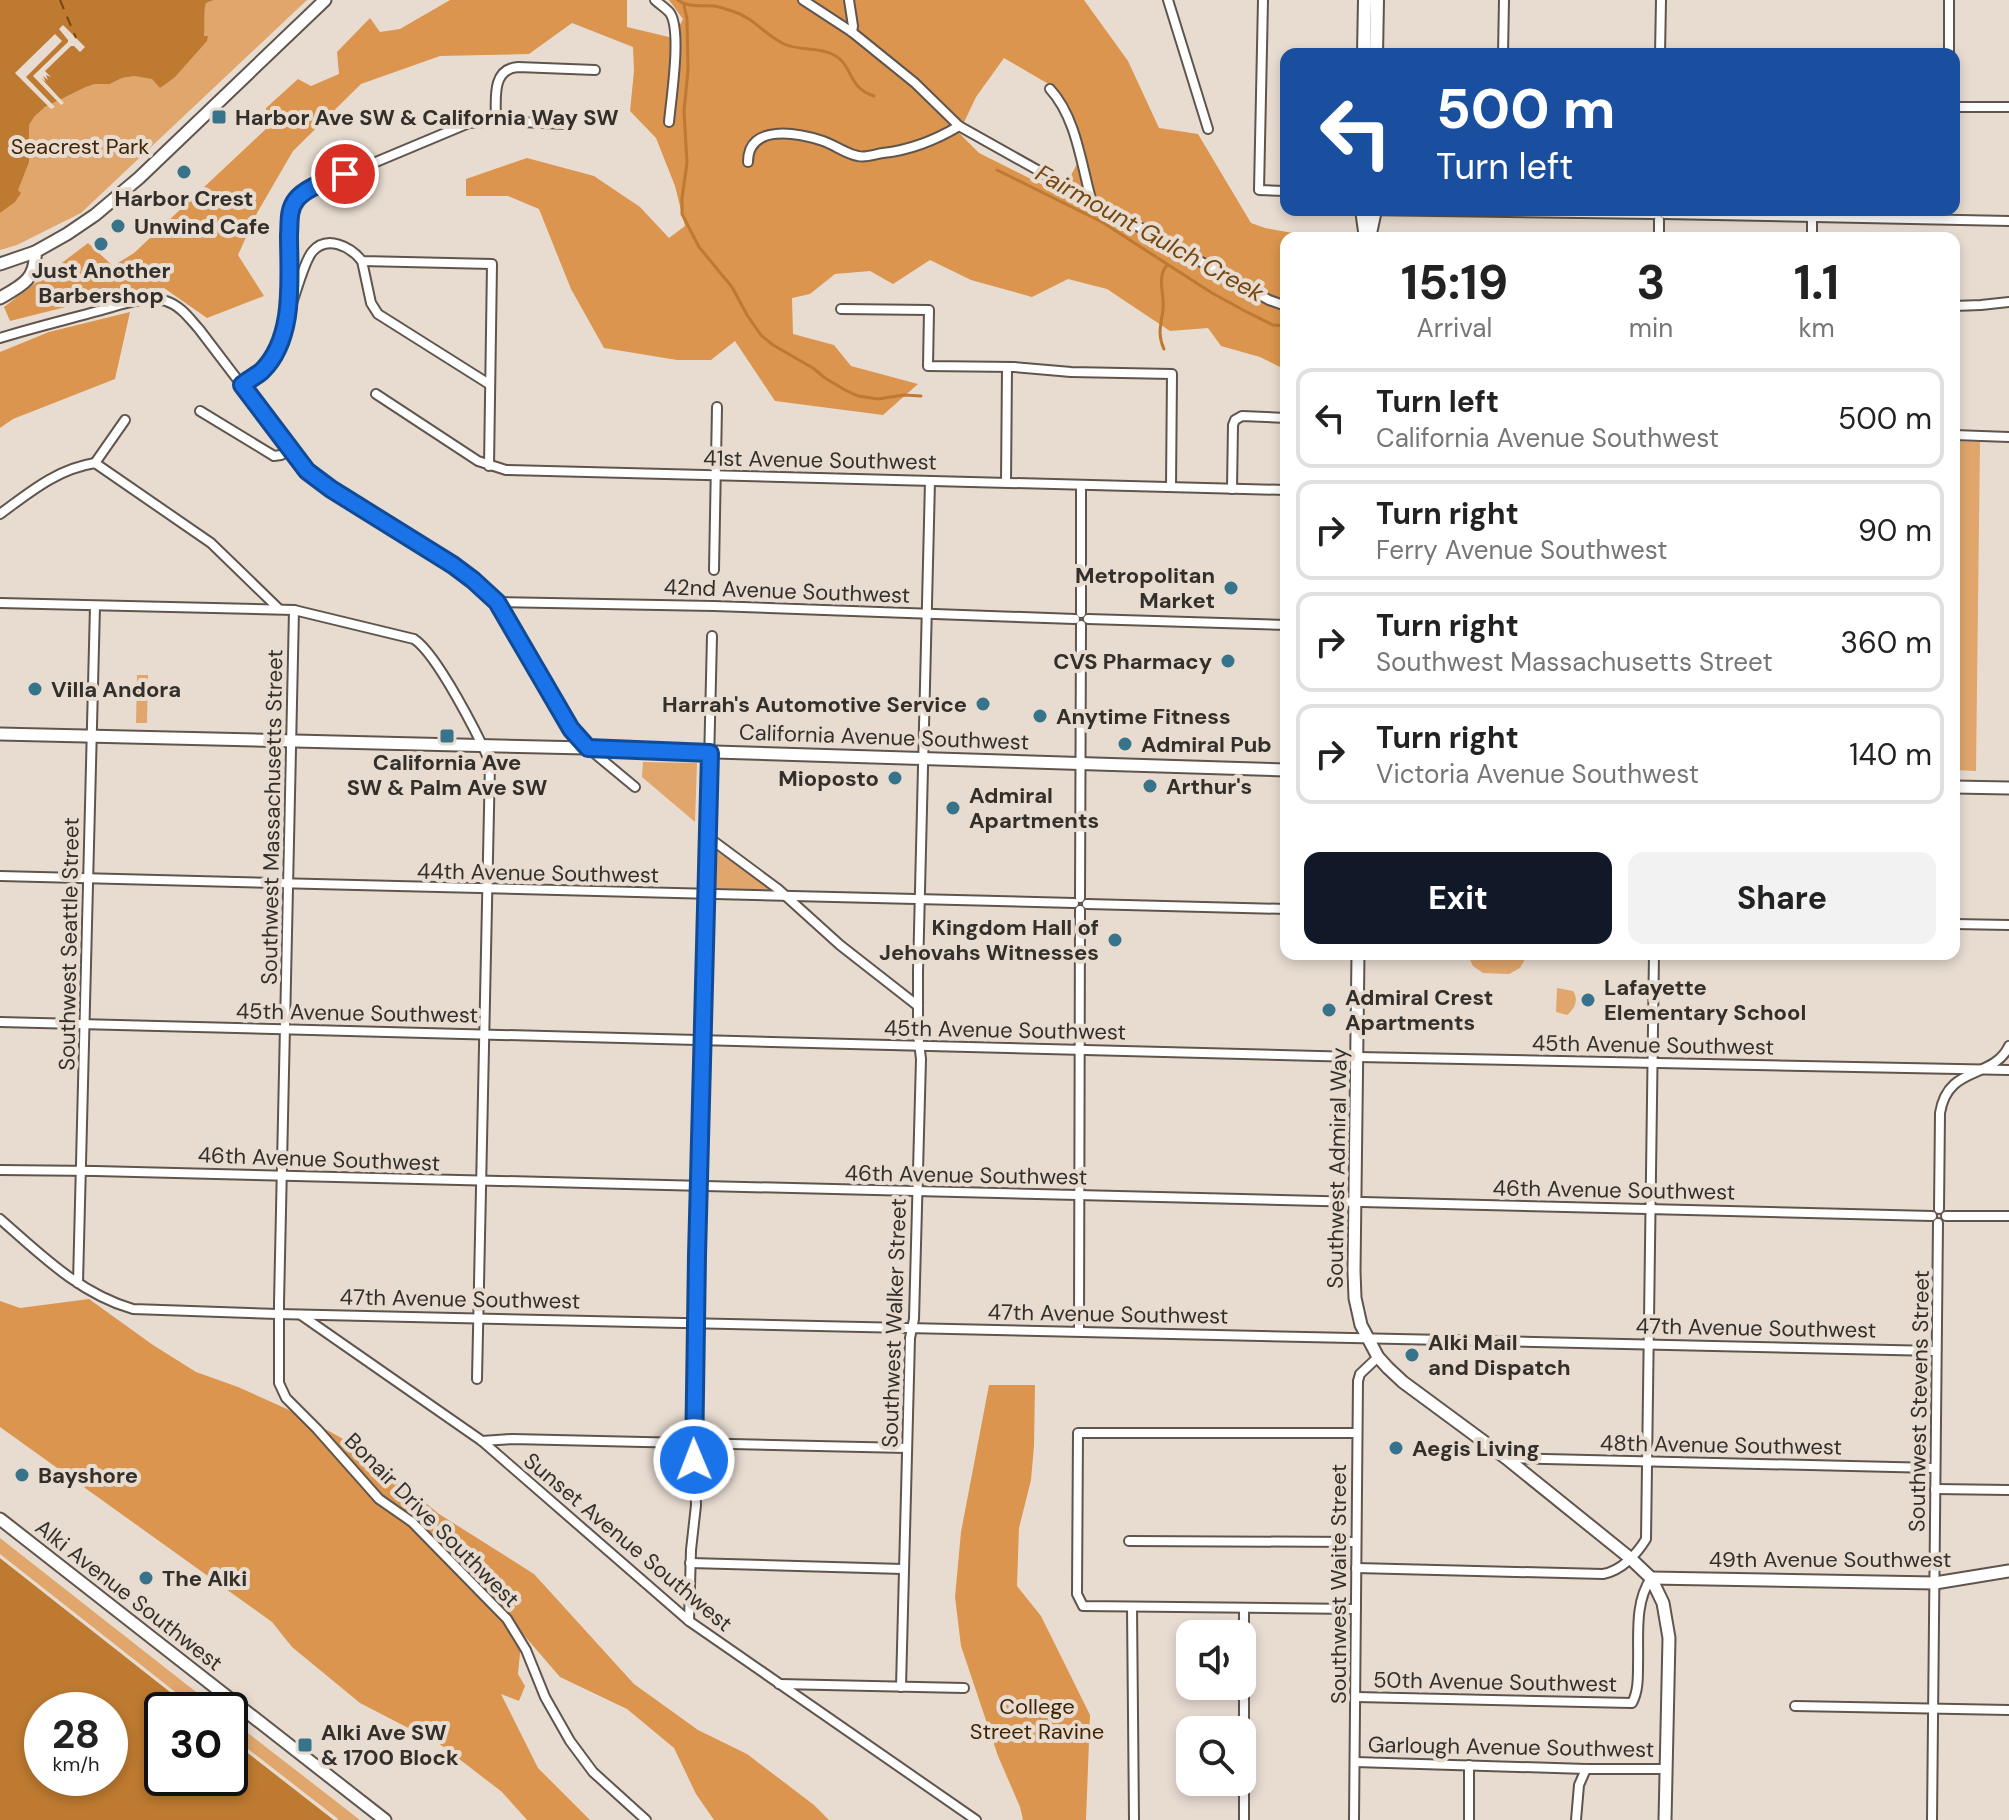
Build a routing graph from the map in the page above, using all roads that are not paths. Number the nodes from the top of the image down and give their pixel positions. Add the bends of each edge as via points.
1 (325, 0) edge
2 (655, 0) edge
3 (803, 0) edge
4 (849, 0) edge
5 (1168, 0) edge
6 (1263, 0) edge
7 (1365, 0) edge
8 (1377, 0) edge
9 (1504, 0) edge
10 (1661, 0) edge
11 (1949, 0) edge
12 (852, 32) junction
13 (1364, 48) edge
14 (1376, 48) edge
15 (1503, 48) edge
16 (1660, 48) edge
17 (1949, 48) edge
18 (595, 70) dead end
19 (1050, 89) dead end
20 (1960, 107) edge
21 (2009, 107) edge
22 (496, 121) junction
23 (669, 122) dead end
24 (568, 124) dead end
25 (959, 126) junction
26 (1208, 129) dead end
27 (748, 162) dead end
28 (1280, 191) edge
29 (1091, 199) junction
30 (1960, 215) edge
31 (1761, 216) edge
32 (1858, 216) edge
33 (1812, 217) junction
34 (2009, 221) edge
35 (1812, 232) edge
36 (35, 252) junction
37 (362, 261) junction
38 (0, 264) edge
39 (0, 298) edge
40 (2009, 302) edge
41 (1280, 304) edge
42 (1960, 306) edge
43 (841, 309) dead end
44 (288, 314) junction
45 (0, 338) edge
46 (1007, 368) junction
47 (489, 384) junction
48 (242, 385) junction
49 (376, 394) dead end
50 (717, 407) dead end
51 (200, 411) dead end
52 (1280, 418) edge
53 (125, 420) dead end
54 (1960, 435) edge
55 (2009, 437) edge
56 (291, 449) junction
57 (95, 463) junction
58 (489, 466) junction
59 (716, 476) junction
60 (930, 481) junction
61 (1006, 482) junction
62 (1081, 485) junction
63 (1171, 487) junction
64 (1232, 489) junction
65 (1280, 490) edge
66 (0, 514) edge
67 (714, 570) dead end
68 (497, 602) junction
69 (0, 603) edge
70 (95, 606) junction
71 (279, 609) junction
72 (294, 610) junction
73 (926, 613) junction
74 (1081, 619) junction
75 (1280, 625) edge
76 (712, 636) dead end
77 (0, 734) edge
78 (92, 737) junction
79 (292, 741) junction
80 (483, 746) junction
81 (588, 748) junction
82 (710, 753) junction
83 (924, 757) junction
84 (1080, 763) junction
85 (1280, 770) edge
86 (635, 787) dead end
87 (1960, 787) edge
88 (2009, 788) edge
89 (708, 837) junction
90 (0, 876) edge
91 (88, 879) junction
92 (288, 884) junction
93 (487, 889) junction
94 (706, 895) junction
95 (786, 896) junction
96 (920, 899) junction
97 (1080, 904) junction
98 (1280, 909) edge
99 (1960, 924) edge
100 (2009, 925) edge
101 (1358, 960) edge
102 (1654, 960) edge
103 (918, 1006) junction
104 (0, 1022) edge
105 (85, 1024) junction
106 (285, 1030) junction
107 (484, 1034) junction
108 (703, 1041) junction
109 (919, 1046) junction
110 (2009, 1046) edge
111 (1078, 1049) junction
112 (1358, 1057) junction
113 (1652, 1064) junction
114 (1979, 1070) junction
115 (2009, 1070) edge
116 (0, 1170) edge
117 (81, 1170) junction
118 (281, 1176) junction
119 (481, 1181) junction
120 (699, 1187) junction
121 (917, 1191) junction
122 (1079, 1196) junction
123 (1355, 1202) junction
124 (1651, 1209) junction
125 (1939, 1216) junction
126 (2009, 1216) edge
127 (0, 1219) edge
128 (78, 1283) junction
129 (278, 1314) junction
130 (300, 1314) junction
131 (477, 1317) junction
132 (696, 1323) junction
133 (911, 1328) junction
134 (1079, 1331) junction
135 (1366, 1339) junction
136 (1649, 1344) junction
137 (1936, 1351) junction
138 (1378, 1357) junction
139 (477, 1379) dead end
140 (1357, 1433) junction
141 (482, 1441) junction
142 (693, 1443) junction
143 (907, 1448) junction
144 (1506, 1458) junction
145 (1647, 1461) junction
146 (1935, 1468) junction
147 (1935, 1489) junction
148 (2009, 1490) edge
149 (0, 1519) edge
150 (1129, 1541) dead end
151 (1356, 1542) junction
152 (1630, 1558) junction
153 (690, 1563) junction
154 (1356, 1568) junction
155 (903, 1569) junction
156 (2009, 1571) edge
157 (1651, 1578) junction
158 (1935, 1583) junction
159 (1132, 1607) junction
160 (1244, 1608) junction
161 (1356, 1609) junction
162 (689, 1621) junction
163 (778, 1684) junction
164 (901, 1687) junction
165 (964, 1688) dead end
166 (1356, 1697) junction
167 (1795, 1706) dead end
168 (1933, 1708) junction
169 (2009, 1710) edge
170 (1355, 1762) junction
171 (1469, 1765) junction
172 (1586, 1769) junction
173 (1666, 1769) junction
174 (385, 1820) edge
175 (646, 1820) edge
176 (976, 1820) edge
177 (1134, 1820) edge
178 (1244, 1820) edge
179 (1354, 1820) edge
180 (1469, 1820) edge
181 (1576, 1820) edge
182 (1665, 1820) edge
183 (1932, 1820) edge

1 - 36 main road via 115,199
2 - 23 street via 669,12 675,30
3 - 12 street
4 - 12 street
5 - 26 street
6 - 28 street via 1259,190
7 - 13 main road
8 - 14 main road
9 - 15 street
10 - 16 street
11 - 17 street
12 - 25 street
18 - 22 street via 507,68 496,92
19 - 29 street via 1071,124
20 - 21 street
22 - 24 street
22 - 44 street via 469,123 299,197 290,219
25 - 27 street via 911,149 868,156 792,134 770,134 754,142
25 - 29 street
29 - 41 street
30 - 34 street
31 - 33 street
32 - 33 street
33 - 35 street
36 - 38 main road
36 - 39 main road via 35,265 23,285
37 - 44 street via 344,246 318,247 308,259
37 - 47 street via 378,314
37 - 47 street via 492,264
40 - 42 street
43 - 46 street via 929,310 928,366
44 - 48 street via 269,362
45 - 48 street via 138,301 163,300 184,312
46 - 61 street
46 - 63 street via 1172,374
47 - 58 street
48 - 56 street
49 - 58 street, 41st Avenue Southwest
50 - 59 street
51 - 56 street via 274,456
52 - 64 street via 1235,420
53 - 57 street
54 - 55 street
56 - 68 street via 307,471 331,489 453,565
57 - 66 street via 51,477
57 - 71 street via 211,543
58 - 59 street, 41st Avenue Southwest
59 - 60 street, 41st Avenue Southwest
59 - 67 street
60 - 61 street, 41st Avenue Southwest
60 - 73 street, Southwest Walker Street
61 - 62 street, 41st Avenue Southwest
62 - 63 street, 41st Avenue Southwest
62 - 74 street
63 - 64 street, 41st Avenue Southwest
64 - 65 street, 41st Avenue Southwest
68 - 73 street, 42nd Avenue Southwest
68 - 81 street via 571,729
69 - 70 street
70 - 71 street
70 - 78 street, Southwest Seattle Street
71 - 72 street
72 - 79 street, Southwest Massachusetts Street
72 - 80 street via 423,645
73 - 74 street, 42nd Avenue Southwest
73 - 83 street, Southwest Walker Street
74 - 75 street, 42nd Avenue Southwest
74 - 84 street
76 - 82 street
77 - 78 main road, California Avenue Southwest
78 - 79 main road, California Avenue Southwest
78 - 91 street, Southwest Seattle Street
79 - 80 main road, California Avenue Southwest
79 - 92 street, Southwest Massachusetts Street
80 - 81 main road, California Avenue Southwest
80 - 93 street via 490,762
81 - 82 main road, California Avenue Southwest
81 - 86 street
82 - 83 main road, California Avenue Southwest
82 - 89 street
83 - 84 main road, California Avenue Southwest
83 - 96 street, Southwest Walker Street
84 - 85 main road, California Avenue Southwest
84 - 97 street
87 - 88 main road
89 - 94 street
89 - 95 street
90 - 91 street, 44th Avenue Southwest
91 - 92 street, 44th Avenue Southwest
91 - 105 street, Southwest Seattle Street
92 - 93 street, 44th Avenue Southwest
92 - 106 street, Southwest Massachusetts Street
93 - 94 street, 44th Avenue Southwest
93 - 107 street
94 - 95 street, 44th Avenue Southwest
94 - 108 street
95 - 96 street, 44th Avenue Southwest
95 - 103 street
96 - 97 street, 44th Avenue Southwest
96 - 103 street, Southwest Walker Street
97 - 98 street, 44th Avenue Southwest
97 - 111 street
99 - 100 street
101 - 112 main road, Southwest Admiral Way
102 - 113 street
103 - 109 street, Southwest Walker Street
104 - 105 street, 45th Avenue Southwest
105 - 106 street, 45th Avenue Southwest
105 - 117 street, Southwest Seattle Street
106 - 107 street, 45th Avenue Southwest
106 - 118 street, Southwest Massachusetts Street
107 - 108 street, 45th Avenue Southwest
107 - 119 street
108 - 109 street, 45th Avenue Southwest
108 - 120 street
109 - 111 street, 45th Avenue Southwest
109 - 121 street, Southwest Walker Street
110 - 114 street, Southwest Stevens Street via 2001,1058
111 - 112 street, 45th Avenue Southwest
111 - 122 street
112 - 113 street, 45th Avenue Southwest
112 - 123 main road, Southwest Admiral Way
113 - 114 street, 45th Avenue Southwest
113 - 124 street
114 - 115 street, 45th Avenue Southwest
114 - 125 street, Southwest Stevens Street via 1951,1085 1941,1103
116 - 117 street, 46th Avenue Southwest
117 - 118 street, 46th Avenue Southwest
117 - 128 street, Southwest Seattle Street
118 - 119 street, 46th Avenue Southwest
118 - 129 street, Southwest Massachusetts Street
119 - 120 street, 46th Avenue Southwest
119 - 131 street
120 - 121 street, 46th Avenue Southwest
120 - 132 street
121 - 122 street, 46th Avenue Southwest
121 - 133 street, Southwest Walker Street
122 - 123 street, 46th Avenue Southwest
122 - 134 street
123 - 124 street, 46th Avenue Southwest
123 - 135 main road, Southwest Admiral Way via 1356,1311
124 - 125 street, 46th Avenue Southwest
124 - 136 street
125 - 126 street, 46th Avenue Southwest
125 - 137 street, Southwest Stevens Street
127 - 128 street
128 - 129 street via 133,1309
129 - 130 street, 47th Avenue Southwest
129 - 175 street, Bonair Drive Southwest via 278,1377 286,1398 379,1499 412,1522 507,1619 570,1741 593,1772
130 - 131 street, 47th Avenue Southwest
130 - 141 street, Sunset Avenue Southwest
131 - 132 street, 47th Avenue Southwest
131 - 139 street
132 - 133 street, 47th Avenue Southwest
132 - 142 street
133 - 134 street, 47th Avenue Southwest
133 - 143 street, Southwest Walker Street
134 - 135 street, 47th Avenue Southwest
135 - 136 street, 47th Avenue Southwest
135 - 138 main road, Southwest Admiral Way
136 - 137 street, 47th Avenue Southwest
136 - 145 street
137 - 146 street, Southwest Stevens Street
138 - 140 street, Southwest Waite Street via 1358,1381
138 - 144 main road, Southwest Admiral Way via 1403,1382
140 - 151 street, Southwest Waite Street
140 - 159 street via 1078,1433 1079,1603 1088,1608
141 - 142 street
141 - 162 street, Sunset Avenue Southwest
142 - 143 street
142 - 153 street via 696,1505
143 - 155 street, Southwest Walker Street
144 - 145 street, 48th Avenue Southwest
144 - 152 main road, Southwest Admiral Way
145 - 146 street, 48th Avenue Southwest
145 - 152 street via 1646,1539
146 - 147 street, Southwest Stevens Street
147 - 148 street
147 - 158 street, Southwest Stevens Street
149 - 174 main road, Alki Avenue Southwest
150 - 151 street
151 - 154 street, Southwest Waite Street
152 - 154 street via 1603,1574
152 - 157 main road, Southwest Admiral Way
153 - 155 street
153 - 162 street
154 - 161 street, Southwest Waite Street
155 - 164 street, Southwest Walker Street
156 - 158 main road, 49th Avenue Southwest
157 - 158 main road, 49th Avenue Southwest
157 - 166 street, 50th Avenue Southwest via 1641,1600 1633,1702
157 - 173 main road, Southwest Admiral Way via 1663,1603 1669,1638
158 - 168 street, Southwest Stevens Street
159 - 160 street
159 - 177 street
160 - 161 street
160 - 178 street
161 - 166 street, Southwest Waite Street
162 - 163 street, Sunset Avenue Southwest
163 - 164 street
163 - 176 street, Sunset Avenue Southwest
164 - 165 street
166 - 170 street, Southwest Waite Street
167 - 168 street
168 - 169 street
168 - 183 street, Southwest Stevens Street
170 - 171 street, Garlough Avenue Southwest
170 - 179 street, Southwest Waite Street
171 - 172 street, Garlough Avenue Southwest
171 - 180 street
172 - 173 street, Garlough Avenue Southwest
172 - 181 street
173 - 182 main road, Southwest Admiral Way

